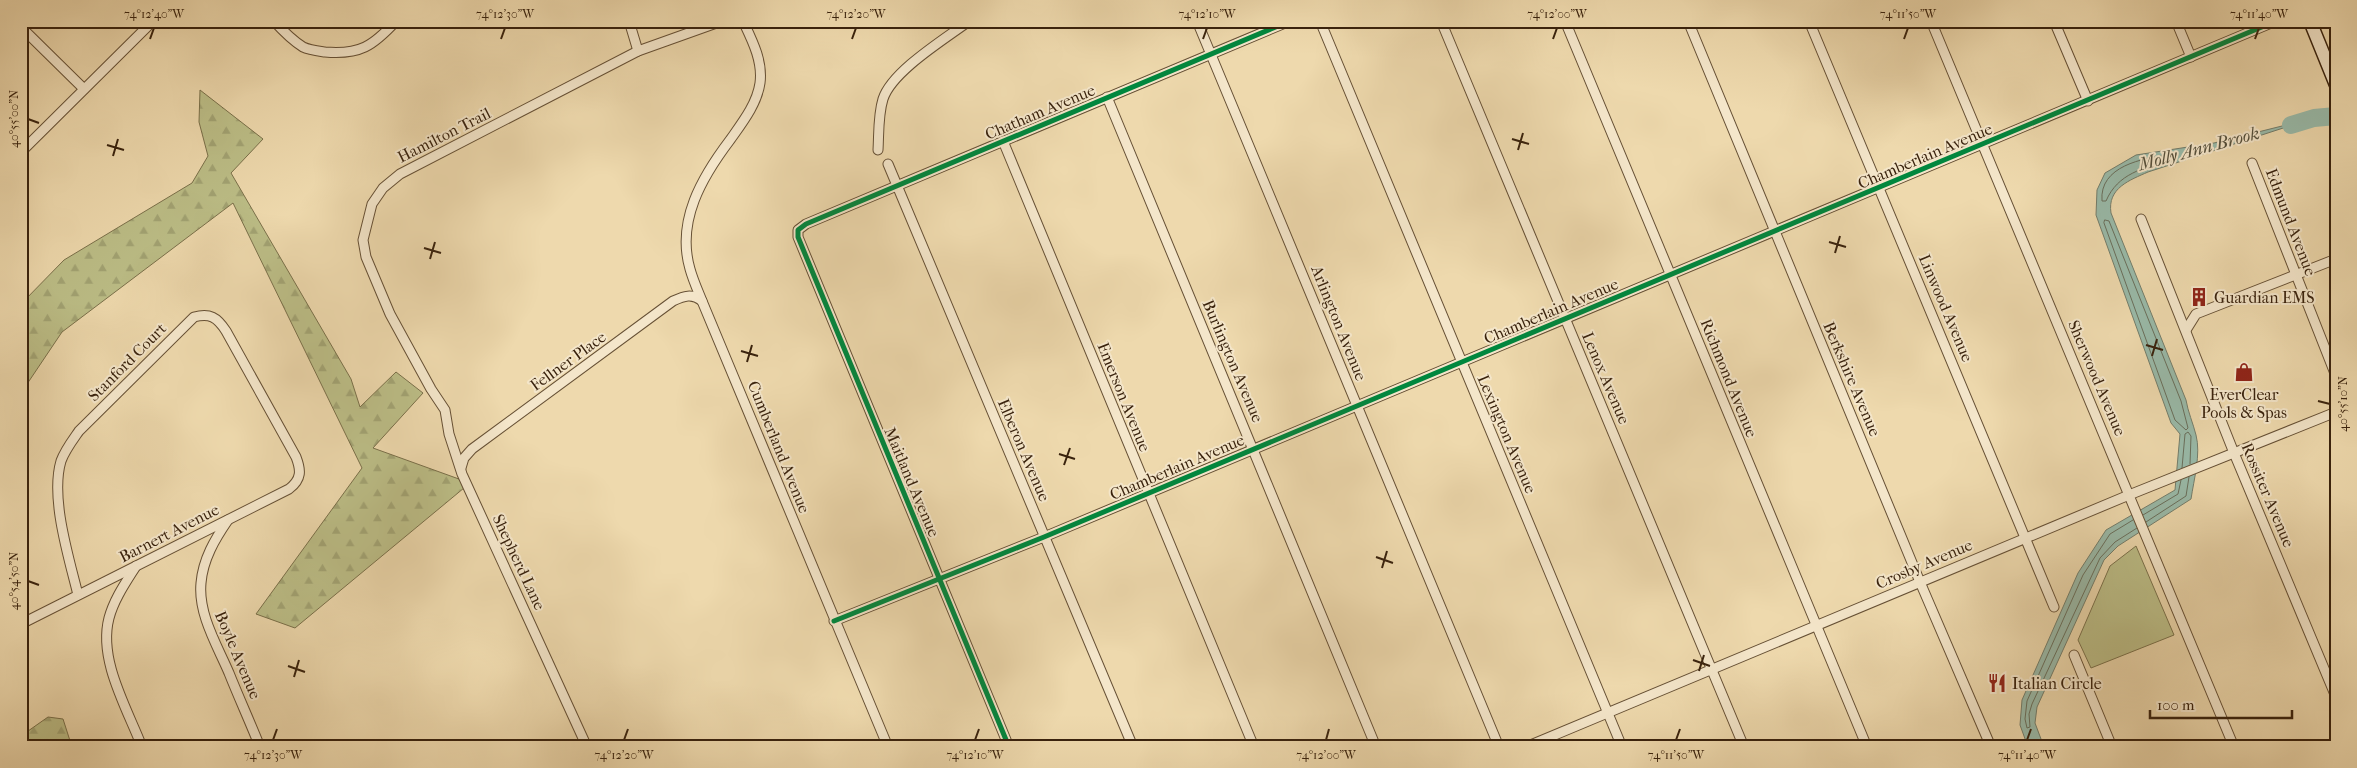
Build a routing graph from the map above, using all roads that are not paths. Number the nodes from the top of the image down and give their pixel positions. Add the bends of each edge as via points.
1 (153, 21) edge
2 (274, 21) edge
3 (396, 21) edge
4 (629, 21) edge
5 (722, 21) edge
6 (743, 21) edge
7 (969, 21) edge
8 (1197, 21) edge
9 (1290, 21) edge
10 (1320, 21) edge
11 (1442, 21) edge
12 (1565, 21) edge
13 (1688, 21) edge
14 (1809, 21) edge
15 (1931, 21) edge
16 (2054, 21) edge
17 (2176, 21) edge
18 (2276, 21) edge
19 (2310, 21) edge
20 (21, 27) edge
21 (638, 51) junction
22 (1211, 54) junction
23 (2191, 57) junction
24 (2336, 85) edge
25 (84, 89) junction
26 (1107, 98) junction
27 (2088, 101) junction
28 (1003, 141) junction
29 (1983, 145) junction
30 (878, 150) dead end
31 (21, 152) edge
32 (2252, 163) dead end
33 (888, 164) dead end
34 (897, 186) junction
35 (1879, 188) junction
36 (2142, 220) dead end
37 (800, 227) joint
38 (1774, 232) junction
39 (2336, 259) edge
40 (1670, 274) junction
41 (2296, 275) junction
42 (702, 301) junction
43 (1565, 318) junction
44 (2186, 330) junction
45 (1461, 362) junction
46 (2336, 376) edge
47 (430, 389) joint
48 (1357, 406) junction
49 (2336, 412) edge
50 (1253, 449) junction
51 (292, 450) joint
52 (2234, 453) junction
53 (461, 468) junction
54 (1148, 493) junction
55 (2129, 495) junction
56 (229, 519) junction
57 (1044, 537) junction
58 (2024, 538) junction
59 (136, 566) junction
60 (940, 579) junction
61 (1920, 582) junction
62 (78, 595) junction
63 (2054, 607) dead end
64 (834, 621) junction
65 (21, 624) edge
66 (1816, 626) junction
67 (2074, 655) dead end
68 (1712, 670) junction
69 (2336, 697) edge
70 (1608, 713) junction
71 (142, 747) edge
72 (260, 747) edge
73 (587, 747) edge
74 (888, 747) edge
75 (1009, 747) edge
76 (1133, 747) edge
77 (1254, 747) edge
78 (1376, 747) edge
79 (1499, 747) edge
80 (1526, 747) edge
81 (1622, 747) edge
82 (1744, 747) edge
83 (1867, 747) edge
84 (1991, 747) edge
85 (2112, 747) edge
86 (2234, 747) edge

1 - 25 street
2 - 3 street via 305,48 337,53 352,53 368,46
4 - 21 street
5 - 21 street, Hamilton Trail
6 - 42 street, Cumberland Avenue via 758,54 760,82 757,95 698,189 686,231 690,270
7 - 30 street via 891,84 881,108
8 - 22 street, Arlington Avenue
9 - 22 street, Chatham Avenue
10 - 45 street, Lexington Avenue
11 - 43 street, Lenox Avenue
12 - 40 street, Richmond Avenue
13 - 38 street, Berkshire Avenue
14 - 35 street, Linwood Avenue
15 - 29 street, Sherwood Avenue
16 - 27 street
17 - 23 street
18 - 23 street, Chamberlain Avenue
19 - 24 main road
20 - 25 street
21 - 47 street, Hamilton Trail via 400,174 383,188 372,204 362,240 366,257 390,314
22 - 26 street, Chatham Avenue
22 - 48 street, Arlington Avenue
23 - 27 street, Chamberlain Avenue
25 - 31 street
26 - 28 street, Chatham Avenue
26 - 50 street, Burlington Avenue
27 - 29 street, Chamberlain Avenue
28 - 34 street, Chatham Avenue
28 - 54 street, Emerson Avenue
29 - 35 street, Chamberlain Avenue
29 - 55 street, Sherwood Avenue
32 - 41 street, Edmund Avenue
33 - 34 street, Elberon Avenue
34 - 37 street, Chatham Avenue
34 - 57 street, Elberon Avenue
35 - 38 street, Chamberlain Avenue
35 - 58 street, Linwood Avenue
36 - 44 street, Rossiter Avenue
37 - 60 street, Maitland Avenue via 798,238
38 - 40 street, Chamberlain Avenue
38 - 61 street, Berkshire Avenue
39 - 41 street
40 - 43 street, Chamberlain Avenue
40 - 66 street, Richmond Avenue
41 - 44 street via 2196,314
41 - 46 street, Edmund Avenue
42 - 53 street, Fellner Place via 688,295 673,302 472,449
42 - 64 street, Cumberland Avenue
43 - 45 street, Chamberlain Avenue
43 - 68 street, Lenox Avenue
44 - 52 street, Rossiter Avenue
45 - 48 street, Chamberlain Avenue
45 - 70 street, Lexington Avenue
47 - 53 street, Shepherd Lane via 445,410 449,434
48 - 50 street, Chamberlain Avenue
48 - 79 street, Arlington Avenue
49 - 52 street, Crosby Avenue
50 - 54 street, Chamberlain Avenue
50 - 78 street, Burlington Avenue
51 - 56 street, Barnert Avenue via 300,467 296,484
51 - 62 street, Stanford Court via 221,324 211,315 194,317 79,431 65,451 57,493
52 - 55 street, Crosby Avenue
52 - 69 street, Rossiter Avenue
53 - 73 street, Shepherd Lane
54 - 57 street, Chamberlain Avenue
54 - 77 street, Emerson Avenue
55 - 58 street, Crosby Avenue
55 - 86 street, Sherwood Avenue
56 - 59 street, Barnert Avenue
56 - 72 street, Boyle Avenue via 205,561 202,606
57 - 60 street, Chamberlain Avenue
57 - 76 street, Elberon Avenue
58 - 61 street, Crosby Avenue
58 - 63 street, Linwood Avenue
59 - 62 street, Barnert Avenue
59 - 71 street via 113,606 106,642 110,667
60 - 64 street, Chamberlain Avenue
60 - 75 street, Maitland Avenue
61 - 66 street, Crosby Avenue
61 - 84 street, Berkshire Avenue
62 - 65 street, Barnert Avenue
64 - 74 street, Cumberland Avenue
66 - 68 street, Crosby Avenue
66 - 83 street, Richmond Avenue
67 - 85 street
68 - 70 street, Crosby Avenue
68 - 82 street, Lenox Avenue
70 - 80 street, Crosby Avenue
70 - 81 street, Lexington Avenue

